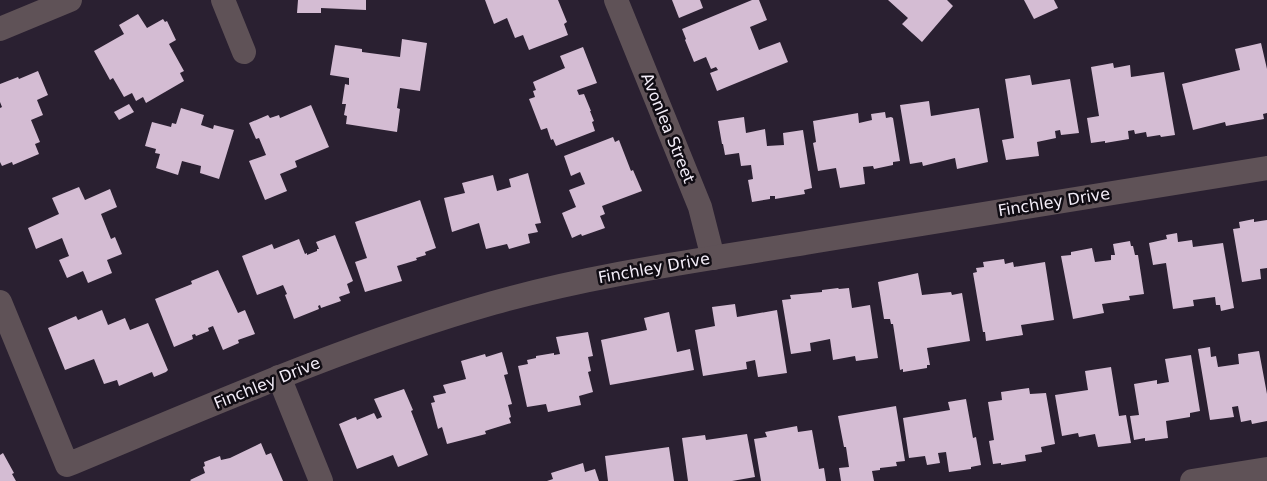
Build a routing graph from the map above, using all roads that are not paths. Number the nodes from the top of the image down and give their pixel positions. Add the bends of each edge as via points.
1 (70, 0) edge
2 (223, 0) edge
3 (616, 0) edge
4 (0, 29) edge
5 (244, 52) dead end
6 (1267, 168) edge
7 (713, 258) junction
8 (0, 302) edge
9 (279, 378) junction
10 (1267, 469) edge
11 (321, 481) edge
12 (1192, 481) edge

1 - 4 street
2 - 5 street
3 - 7 street, Avonlea Street via 700,208
6 - 7 street, Finchley Drive
7 - 9 street, Finchley Drive via 609,276 495,303 412,327
8 - 9 street, Finchley Drive via 67,465
9 - 11 street
10 - 12 street

